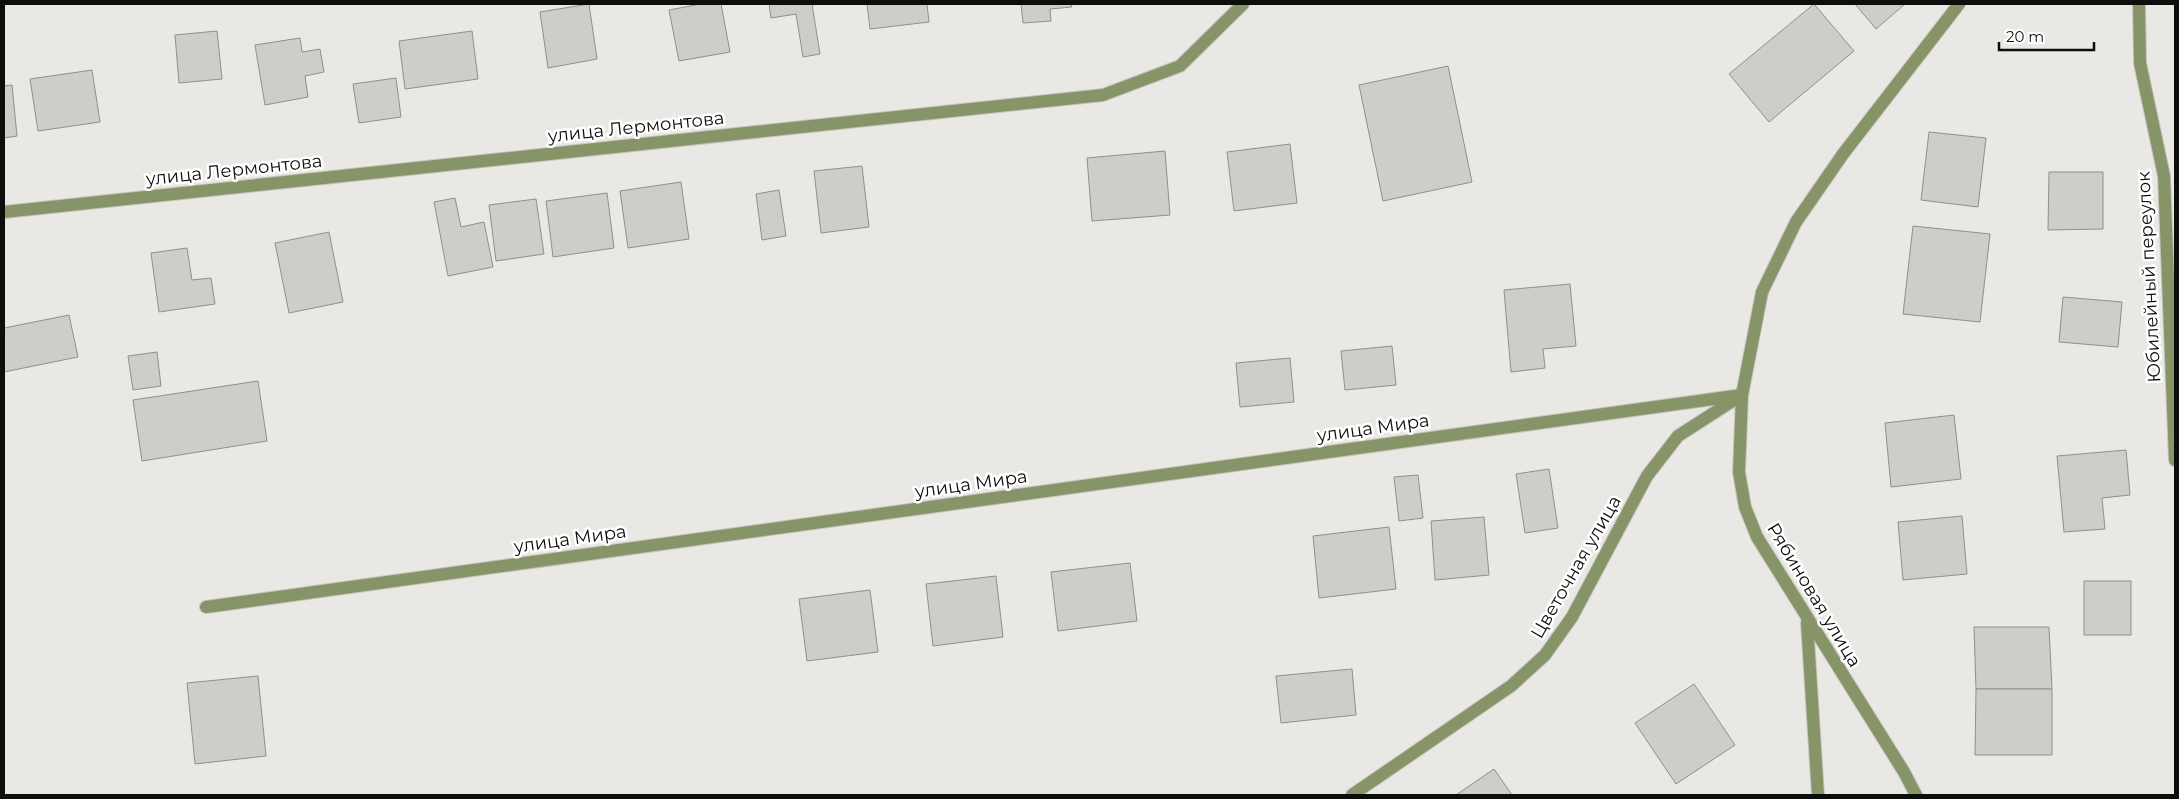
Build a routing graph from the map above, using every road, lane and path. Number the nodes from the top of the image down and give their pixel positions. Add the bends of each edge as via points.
1 (1243, 4) edge
2 (1959, 4) edge
3 (2139, 4) edge
4 (4, 212) edge
5 (1742, 395) junction
6 (2175, 460) edge
7 (206, 607) dead end
8 (1807, 620) junction
9 (1352, 795) edge
10 (1818, 795) edge
11 (1916, 795) edge

1 - 4 street, улица Лермонтова via 1180,66 1103,94
2 - 5 street, Рябиновая улица via 1796,222 1762,292
3 - 6 street, Юбилейный переулок via 2140,64 2164,176
5 - 7 street, улица Мира
5 - 8 street, Рябиновая улица via 1739,472 1745,507 1757,537
5 - 9 street, Цветочная улица via 1678,436 1647,476 1572,617 1545,655 1510,686
8 - 10 street
8 - 11 street, Рябиновая улица

